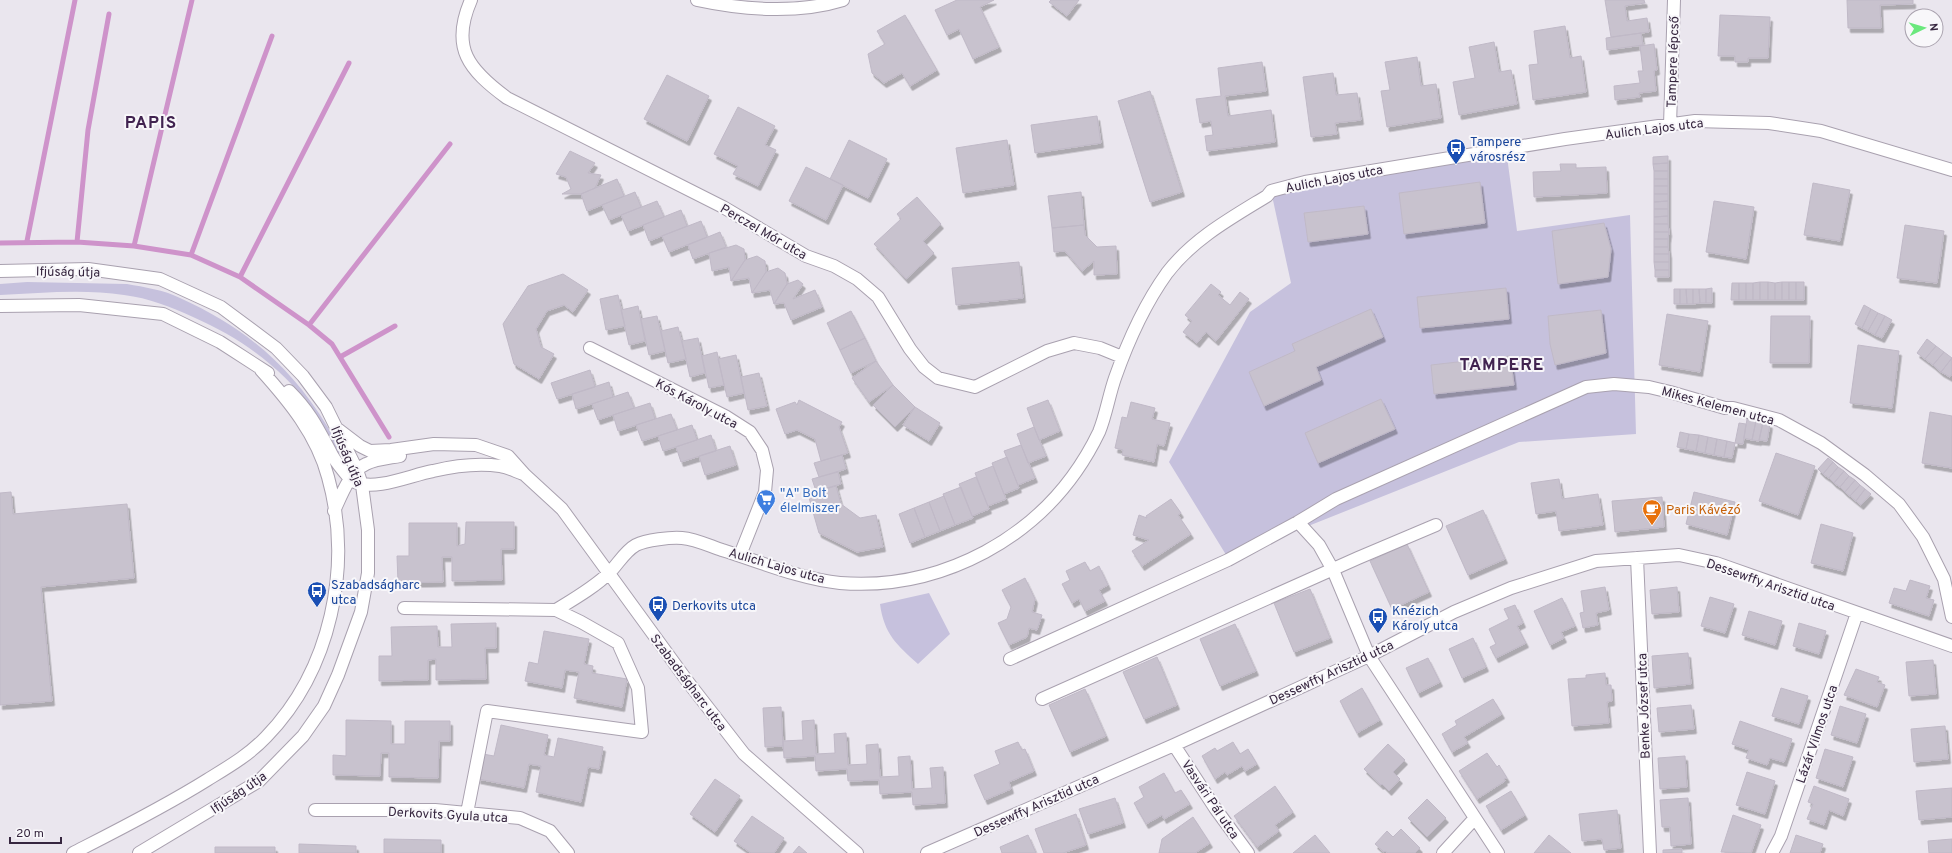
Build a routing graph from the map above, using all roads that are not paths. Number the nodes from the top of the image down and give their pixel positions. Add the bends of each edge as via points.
1 (471, 0) edge
2 (697, 0) edge
3 (843, 0) edge
4 (1674, 0) edge
5 (1670, 125) junction
6 (1952, 170) edge
7 (0, 271) edge
8 (0, 306) edge
9 (590, 348) dead end
10 (1122, 357) junction
11 (261, 370) junction
12 (337, 428) junction
13 (452, 445) junction
14 (525, 474) junction
15 (354, 475) junction
16 (362, 485) junction
17 (334, 511) junction
18 (1298, 522) junction
19 (1436, 525) dead end
20 (740, 555) junction
21 (1637, 558) junction
22 (1333, 570) junction
23 (609, 573) junction
24 (404, 608) dead end
25 (556, 610) junction
26 (1857, 613) junction
27 (1952, 617) edge
28 (1952, 646) edge
29 (1369, 656) junction
30 (1010, 659) dead end
31 (1042, 699) dead end
32 (1174, 745) junction
33 (315, 810) dead end
34 (467, 813) junction
35 (1475, 818) junction
36 (73, 853) edge
37 (139, 853) edge
38 (568, 853) edge
39 (857, 853) edge
40 (927, 853) edge
41 (1248, 853) edge
42 (1443, 853) edge
43 (1498, 853) edge
44 (1650, 853) edge
45 (1772, 853) edge

1 - 10 street, Perczel Mór utca via 464,18 462,41 469,62 485,82 508,98 723,207 806,256 834,266 857,279 878,298 910,349 924,367 938,378 975,387 1047,351 1074,343 1100,348
2 - 3 street via 780,9 831,4
4 - 5 street, Tampere lépcső
5 - 6 street, Aulich Lajos utca via 1695,121 1737,121 1821,131
5 - 10 street, Aulich Lajos utca via 1565,138 1305,182 1271,191 1198,240 1183,255 1139,318
7 - 12 street, Ifjúság útja via 88,269 160,279 220,307 246,324 282,354 303,376 326,407
8 - 11 street, Ifjúság útja via 79,305 163,314 220,342
9 - 20 street, Kós Károly utca via 725,416 750,432 762,450 767,470 765,492
10 - 20 street, Aulich Lajos utca via 1099,430 1077,472 1055,499 1021,530 984,552 920,578 883,584 839,583 805,576
11 - 15 street, Ifjúság útja via 272,375 306,409 332,457
11 - 17 street, Ifjúság útja via 292,404 314,442 328,476
12 - 13 street, Szabadságharc utca via 370,451 434,444
12 - 15 street, Ifjúság útja
13 - 14 street, Szabadságharc utca via 476,445 508,456
13 - 15 street, Szabadságharc utca via 367,463
14 - 16 street, Szabadságharc utca via 500,466 469,465 432,471 401,480
14 - 23 street, Szabadságharc utca via 562,509
15 - 16 street, Ifjúság útja
15 - 17 street, Ifjúság útja
16 - 37 street, Ifjúság útja via 368,530 368,573 361,612 324,706 303,736 260,781
17 - 36 street, Ifjúság útja via 338,568 334,606 320,650 295,703 266,738 242,758 178,798
18 - 22 street via 1319,545
18 - 27 street, Mikes Kelemen utca via 1336,500 1586,387 1614,384 1649,387 1779,420 1821,443 1865,475 1899,504 1922,536 1944,579
18 - 30 street via 1228,560
19 - 22 street
20 - 23 street, Aulich Lajos utca via 682,538 660,539 636,545
21 - 26 street, Dessewffy Arisztid utca via 1679,555 1716,563
21 - 29 street, Dessewffy Arisztid utca via 1596,561 1511,588 1454,612
21 - 44 street, Benke József utca
22 - 29 street
22 - 31 street
23 - 25 street, Aulich Lajos utca
23 - 39 street, Szabadságharc utca via 744,754
24 - 25 street
25 - 34 street via 618,643 638,688 642,732 487,711
26 - 28 street, Dessewffy Arisztid utca
26 - 45 street, Lázár Vilmos utca via 1781,836
29 - 32 street, Dessewffy Arisztid utca
29 - 35 street
32 - 40 street, Dessewffy Arisztid utca
32 - 41 street, Vasvári Pál utca
33 - 34 street, Derkovits Gyula utca via 435,810
34 - 38 street, Derkovits Gyula utca via 520,818 550,831
35 - 42 street
35 - 43 street

